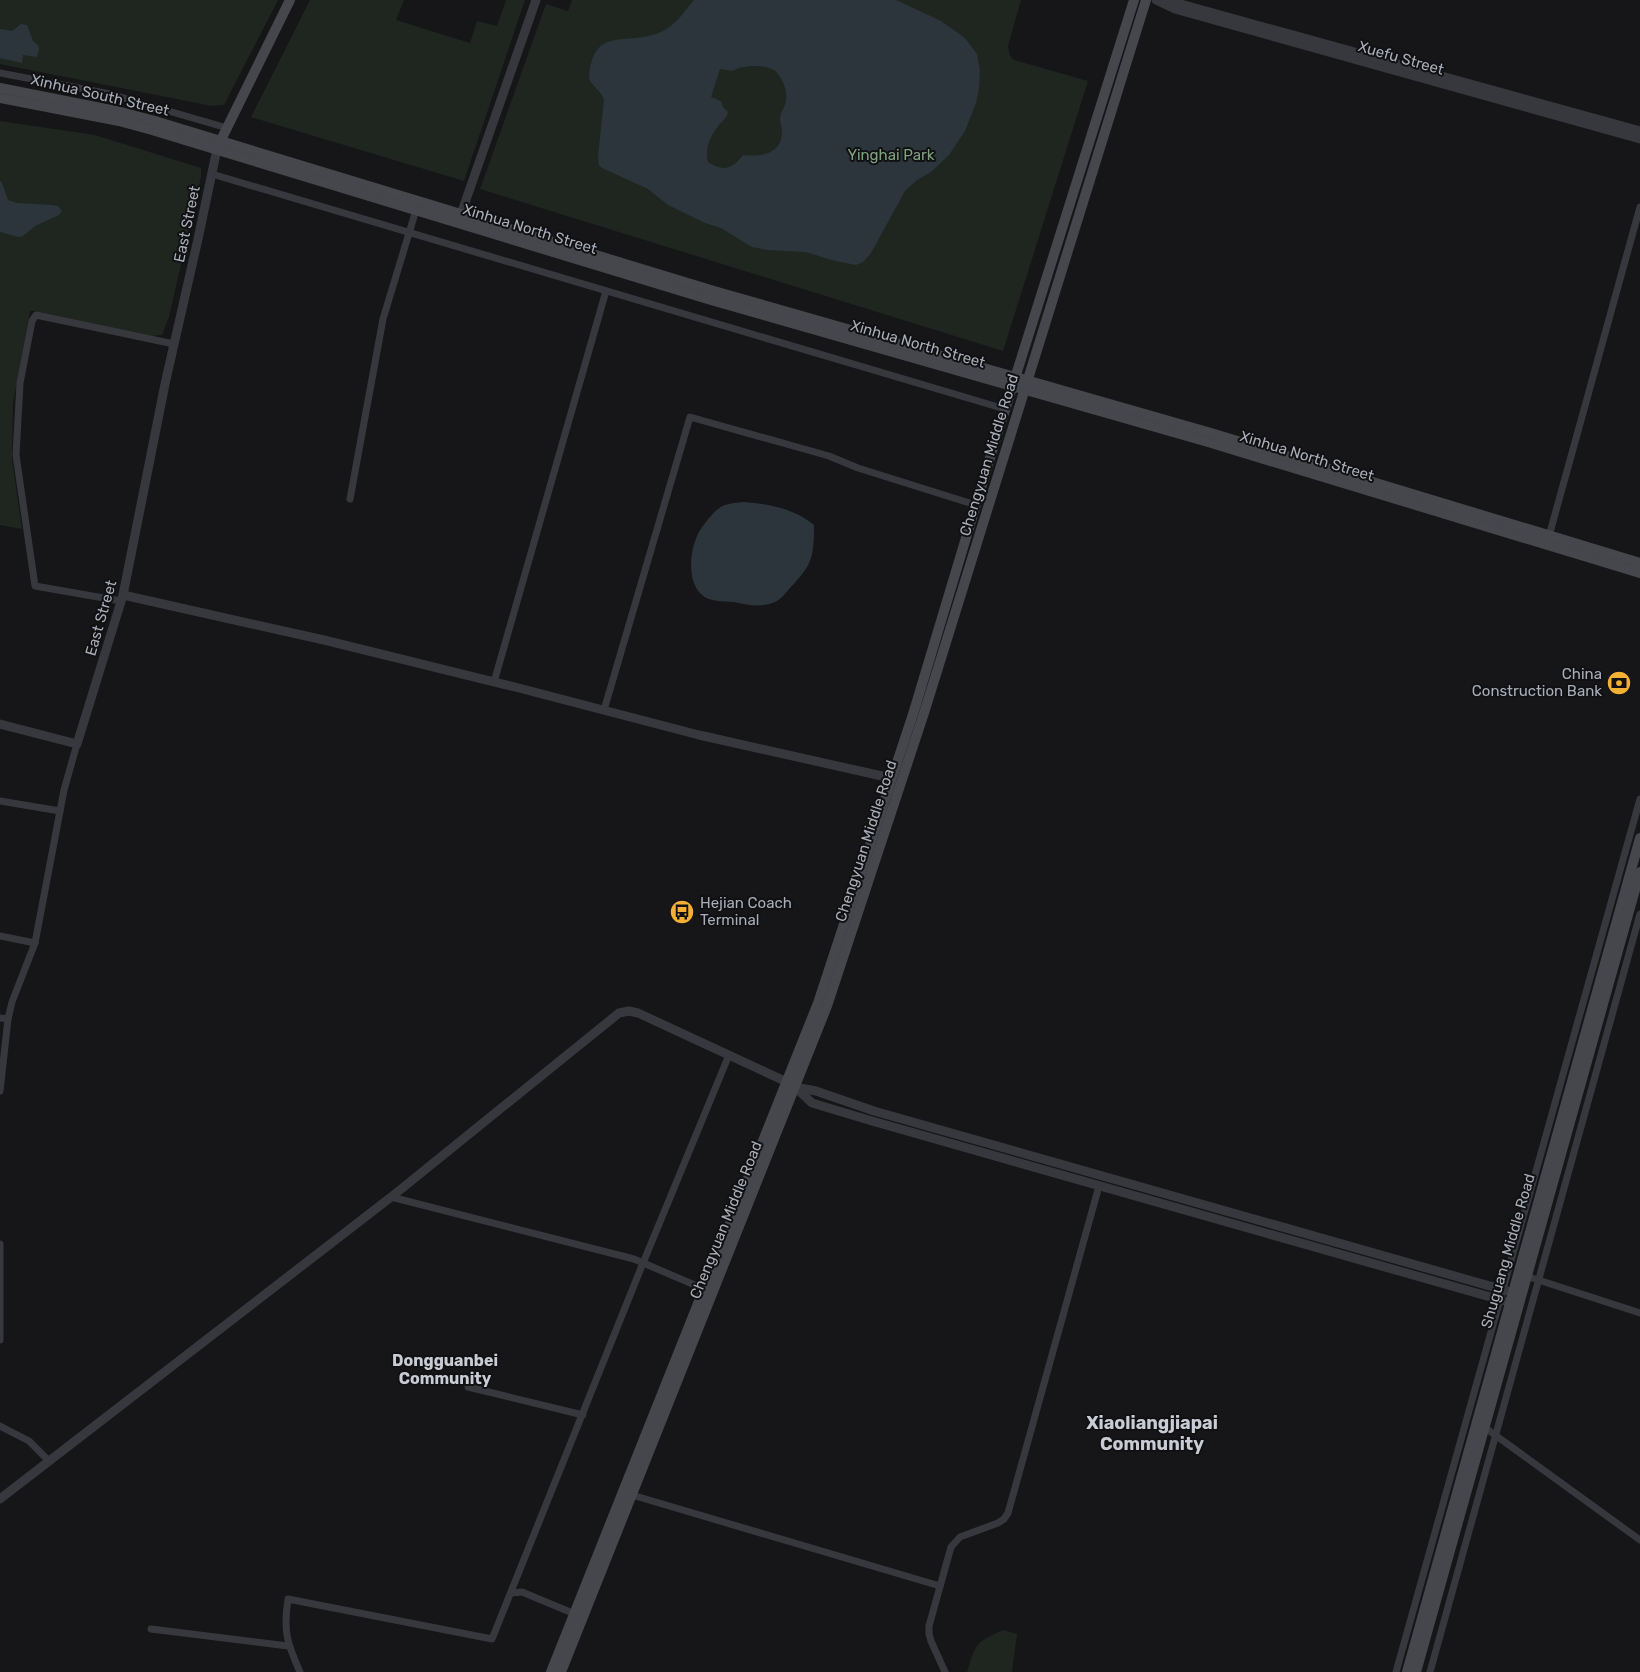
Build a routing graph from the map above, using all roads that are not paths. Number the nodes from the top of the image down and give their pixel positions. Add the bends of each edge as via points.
1 (290, 0) edge
2 (536, 0) edge
3 (1134, 0) edge
4 (1146, 0) edge
5 (1156, 0) edge
6 (1166, 0) edge
7 (0, 73) edge
8 (0, 88) edge
9 (0, 98) edge
10 (227, 128) junction
11 (1640, 131) edge
12 (1640, 139) edge
13 (219, 145) junction
14 (212, 174) junction
15 (1640, 207) edge
16 (416, 210) junction
17 (461, 214) junction
18 (409, 233) junction
19 (606, 291) junction
20 (174, 344) junction
21 (1014, 382) junction
22 (1026, 385) junction
23 (1005, 409) junction
24 (350, 499) dead end
25 (976, 505) junction
26 (1549, 536) junction
27 (1640, 563) edge
28 (1640, 573) edge
29 (122, 598) junction
30 (494, 682) junction
31 (604, 710) junction
32 (0, 724) edge
33 (77, 744) junction
34 (891, 778) junction
35 (1640, 799) edge
36 (0, 801) edge
37 (60, 811) junction
38 (1640, 838) edge
39 (1640, 872) edge
40 (1640, 914) edge
41 (0, 936) edge
42 (35, 943) junction
43 (4, 1018) edge
44 (729, 1055) junction
45 (791, 1085) junction
46 (0, 1091) edge
47 (1099, 1186) junction
48 (391, 1197) junction
49 (0, 1244) edge
50 (643, 1263) junction
51 (1526, 1276) junction
52 (1539, 1280) junction
53 (704, 1289) junction
54 (1511, 1297) junction
55 (1640, 1313) edge
56 (0, 1340) edge
57 (468, 1386) dead end
58 (583, 1415) junction
59 (0, 1426) edge
60 (1484, 1426) junction
61 (1496, 1435) junction
62 (49, 1461) junction
63 (632, 1495) junction
64 (0, 1499) edge
65 (1640, 1540) edge
66 (940, 1586) junction
67 (512, 1592) junction
68 (575, 1614) junction
69 (151, 1629) dead end
70 (288, 1646) junction
71 (300, 1672) edge
72 (551, 1672) edge
73 (561, 1672) edge
74 (944, 1672) edge
75 (1396, 1672) edge
76 (1407, 1672) edge
77 (1416, 1672) edge
78 (1430, 1672) edge

1 - 10 main road
2 - 17 street
3 - 21 main road, Chengyuan Middle Road
4 - 22 main road, Chengyuan Middle Road
5 - 12 street, Xuefu Street via 1175,9
6 - 11 street, Xuefu Street
7 - 10 street via 110,94
8 - 13 main road, Xinhua South Street via 122,112
9 - 13 main road, Xinhua South Street
10 - 13 main road
13 - 14 street, East Street
13 - 16 main road, Xinhua North Street
13 - 17 main road, Xinhua North Street
14 - 18 street
14 - 20 street, East Street
15 - 26 street
16 - 18 street
16 - 21 main road, Xinhua North Street via 711,300
17 - 21 main road, Xinhua North Street
18 - 19 street
18 - 24 street via 383,319
19 - 23 street
19 - 30 street
20 - 29 street, East Street
20 - 29 street via 36,315 32,322 20,383 16,455 35,586
21 - 22 main road, Xinhua North Street
21 - 23 main road, Chengyuan Middle Road
22 - 26 main road, Xinhua North Street via 1211,433
22 - 28 main road, Xinhua North Street
22 - 45 main road, Chengyuan Middle Road via 927,704 827,1006
23 - 25 main road, Chengyuan Middle Road
25 - 31 street via 829,456 690,417
25 - 34 main road, Chengyuan Middle Road
26 - 27 main road, Xinhua North Street
29 - 30 street via 324,640
29 - 33 street, East Street
30 - 31 street
31 - 34 street
32 - 33 street
33 - 37 street, East Street
34 - 45 main road, Chengyuan Middle Road
35 - 54 street
36 - 37 street
37 - 42 street, East Street
38 - 54 main road, Shuguang Middle Road
39 - 51 main road, Shuguang Middle Road
40 - 52 street
41 - 42 street
42 - 43 street, East Street
43 - 46 street, East Street
44 - 45 street
44 - 48 street via 638,1013 619,1013
44 - 50 street
45 - 47 street via 812,1102 831,1109
45 - 53 main road, Chengyuan Middle Road
45 - 54 street
45 - 63 main road, Chengyuan Middle Road
47 - 54 street
47 - 66 street via 1008,1513 998,1523 954,1542
48 - 50 street
48 - 62 street
49 - 56 street
50 - 53 street
50 - 58 street
51 - 52 street
51 - 54 main road, Shuguang Middle Road
52 - 55 street
52 - 61 street
53 - 68 main road, Chengyuan Middle Road
54 - 60 main road, Shuguang Middle Road
54 - 75 street
54 - 76 main road, Shuguang Middle Road
57 - 58 street
58 - 67 street
59 - 62 street via 28,1441
60 - 61 street
60 - 77 main road, Shuguang Middle Road
61 - 65 street
61 - 78 street
62 - 64 street
63 - 66 street
63 - 73 main road, Chengyuan Middle Road
66 - 74 street via 929,1634
67 - 68 street via 522,1592
67 - 70 street via 492,1639 288,1599 285,1619
68 - 72 main road, Chengyuan Middle Road
69 - 70 street
70 - 71 street

